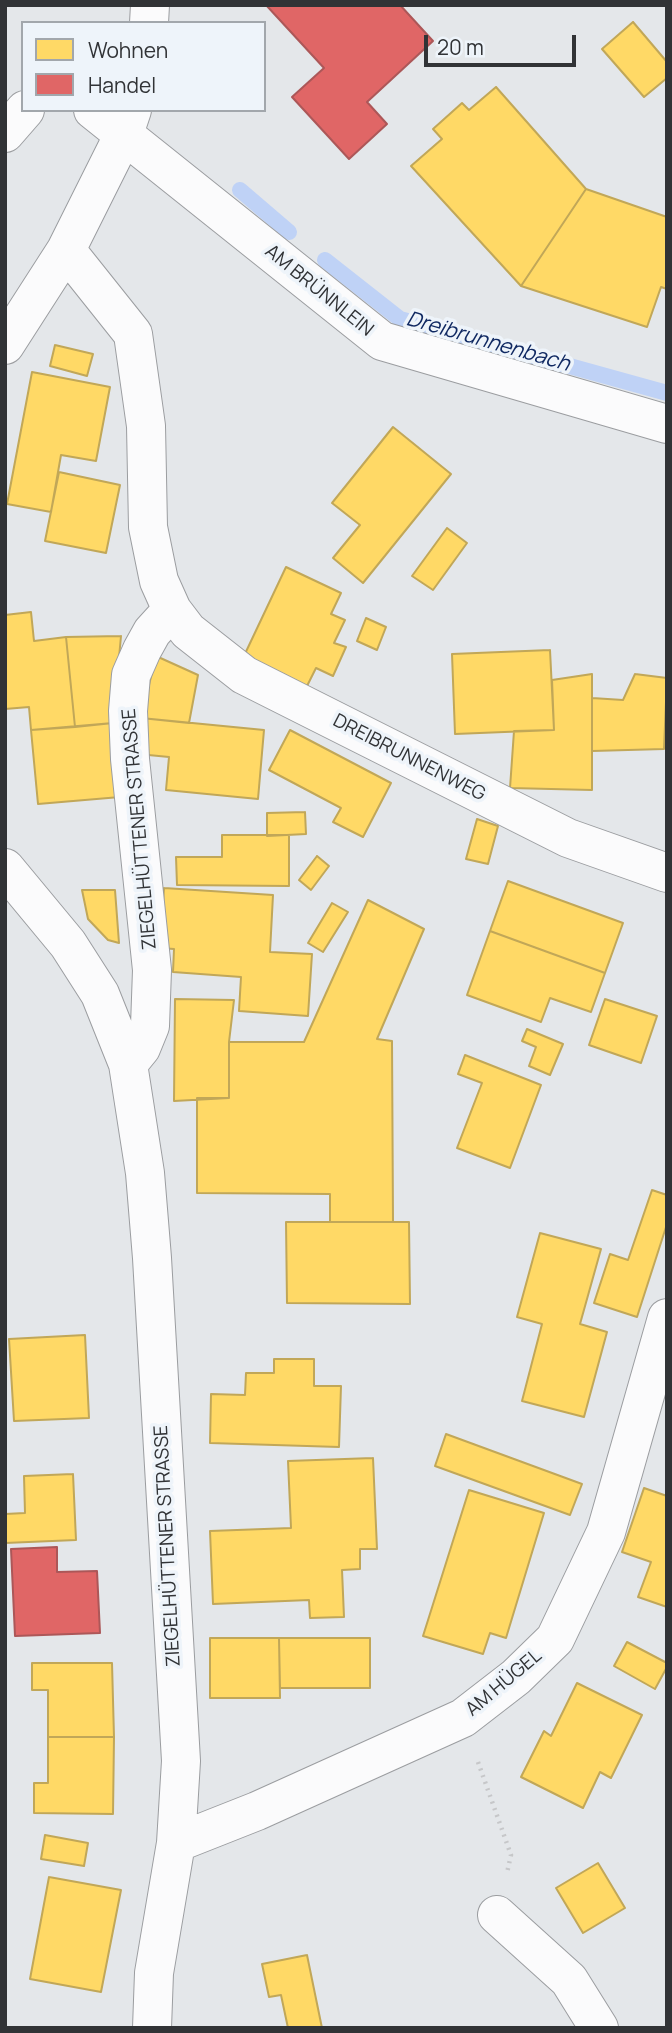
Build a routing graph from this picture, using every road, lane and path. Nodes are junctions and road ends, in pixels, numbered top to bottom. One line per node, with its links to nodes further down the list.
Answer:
1 (24, 112): 4 (street)
2 (99, 112): 3 (street, AM BRÜNNLEIN)
3 (128, 122): 5 (street); 7 (street, AM BRÜNNLEIN)
4 (5, 133)
5 (66, 250): 6 (street); 8 (street)
6 (12, 319)
7 (667, 424)
8 (172, 610): 10 (street, DREIBRUNNENWEG); 11 (street, ZIEGELHÜTTENER STRASSE)
9 (5, 868): 11 (street, ZIEGELHÜTTENER STRASSE)
10 (667, 873)
11 (128, 1064): 14 (street, ZIEGELHÜTTENER STRASSE)
12 (667, 1318): 13 (street, AM HÜGEL)
13 (463, 1718): 14 (street, AM HÜGEL); 15 (path)
14 (176, 1843): 17 (street, ZIEGELHÜTTENER STRASSE)
15 (511, 1854)
16 (497, 1915): 18 (street)
17 (152, 2028)
18 (599, 2028)

